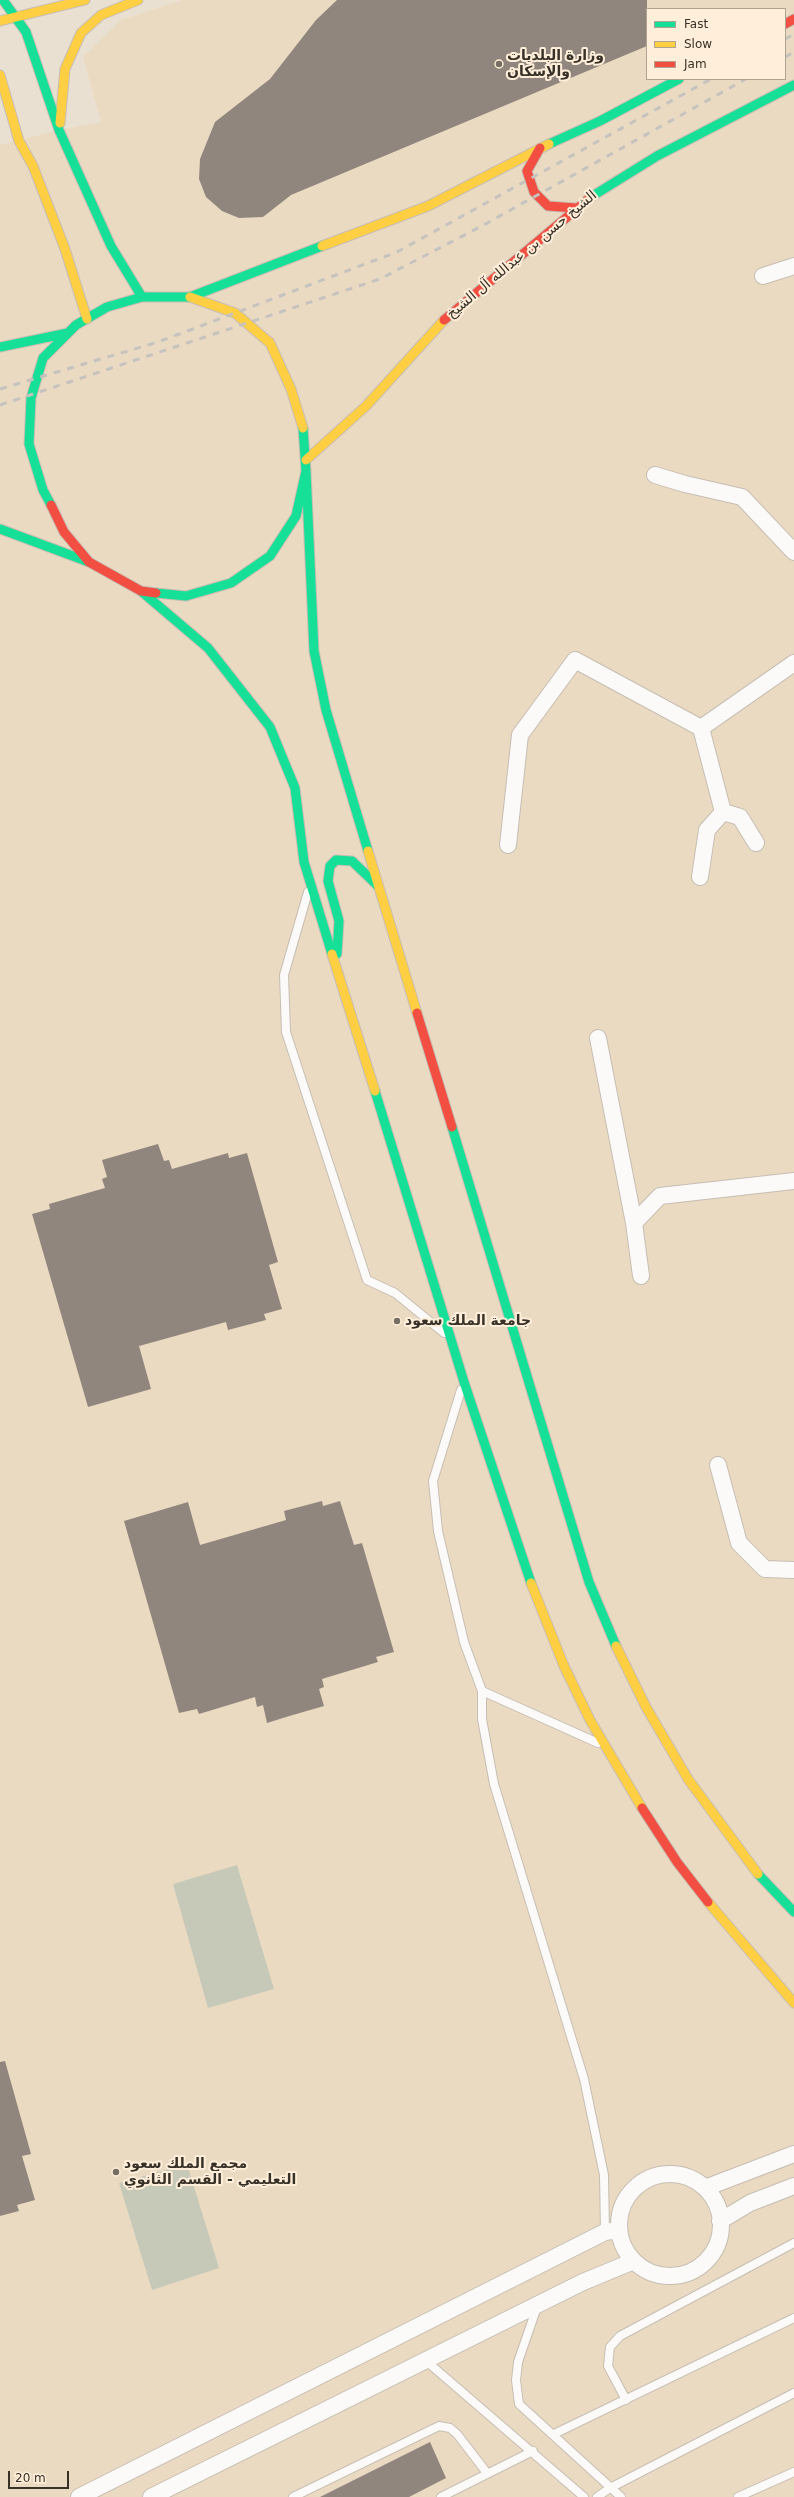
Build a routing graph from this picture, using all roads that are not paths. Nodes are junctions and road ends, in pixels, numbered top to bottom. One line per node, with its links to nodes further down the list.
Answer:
1 (3, 0): 4 (street)
2 (85, 0): 4 (street)
3 (138, 0): 10 (street)
4 (16, 17): 5 (street); 10 (street)
5 (0, 21)
6 (0, 75): 11 (street)
7 (677, 80): 12 (street)
8 (794, 85): 13 (street, الشيخ حسن بن عبدالله آل الشيخ)
9 (5, 122): 11 (street)
10 (59, 130): 16 (street)
11 (19, 141): 18 (street)
12 (540, 148): 13 (street); 17 (street)
13 (576, 208): 21 (street, الشيخ حسن بن عبدالله آل الشيخ)
14 (794, 266): 15 (street)
15 (763, 276)
16 (142, 297): 17 (street); 18 (street)
17 (190, 297): 21 (street)
18 (86, 319): 19 (street)
19 (68, 333): 20 (street); 26 (street)
20 (0, 347)
21 (306, 460): 22 (street)
22 (306, 471): 27 (street); 35 (street)
23 (655, 475): 25 (street)
24 (0, 529): 26 (street)
25 (794, 552)
26 (88, 562): 27 (street)
27 (141, 591): 34 (street)
28 (794, 663): 29 (street)
29 (701, 728): 30 (street); 32 (street)
30 (723, 812): 31 (street); 33 (street)
31 (756, 843)
32 (508, 845)
33 (700, 877)
34 (310, 884): 36 (street); 41 (lane)
35 (379, 887): 36 (street); 47 (street)
36 (336, 966): 41 (street)
37 (598, 1038): 39 (street)
38 (794, 1181): 39 (street)
39 (634, 1223): 40 (street)
40 (641, 1276)
41 (451, 1338): 42 (street)
42 (464, 1382): 45 (lane); 46 (street)
43 (718, 1465): 44 (street)
44 (794, 1570)
45 (482, 1691): 46 (lane); 53 (lane)
46 (605, 1746): 48 (street)
47 (793, 1911)
48 (794, 2003)
49 (794, 2154): 51 (street)
50 (794, 2186): 52 (street)
51 (705, 2188): 52 (street); 53 (street)
52 (720, 2221): 55 (street)
53 (612, 2231): 55 (street); 66 (street)
54 (794, 2243): 60 (lane)
55 (634, 2261): 56 (street)
56 (536, 2307): 58 (street); 61 (lane)
57 (794, 2318): 60 (lane)
58 (425, 2360): 62 (lane); 67 (street)
59 (794, 2393): 65 (lane)
60 (626, 2400): 61 (lane)
61 (554, 2434): 65 (lane)
62 (533, 2451): 64 (lane); 70 (lane)
63 (794, 2472): 73 (lane)
64 (488, 2473): 68 (lane); 69 (lane)
65 (610, 2488): 71 (lane); 72 (lane)
66 (79, 2497)
67 (151, 2497)
68 (293, 2497)
69 (441, 2497)
70 (584, 2497)
71 (597, 2497)
72 (621, 2497)
73 (738, 2497)

